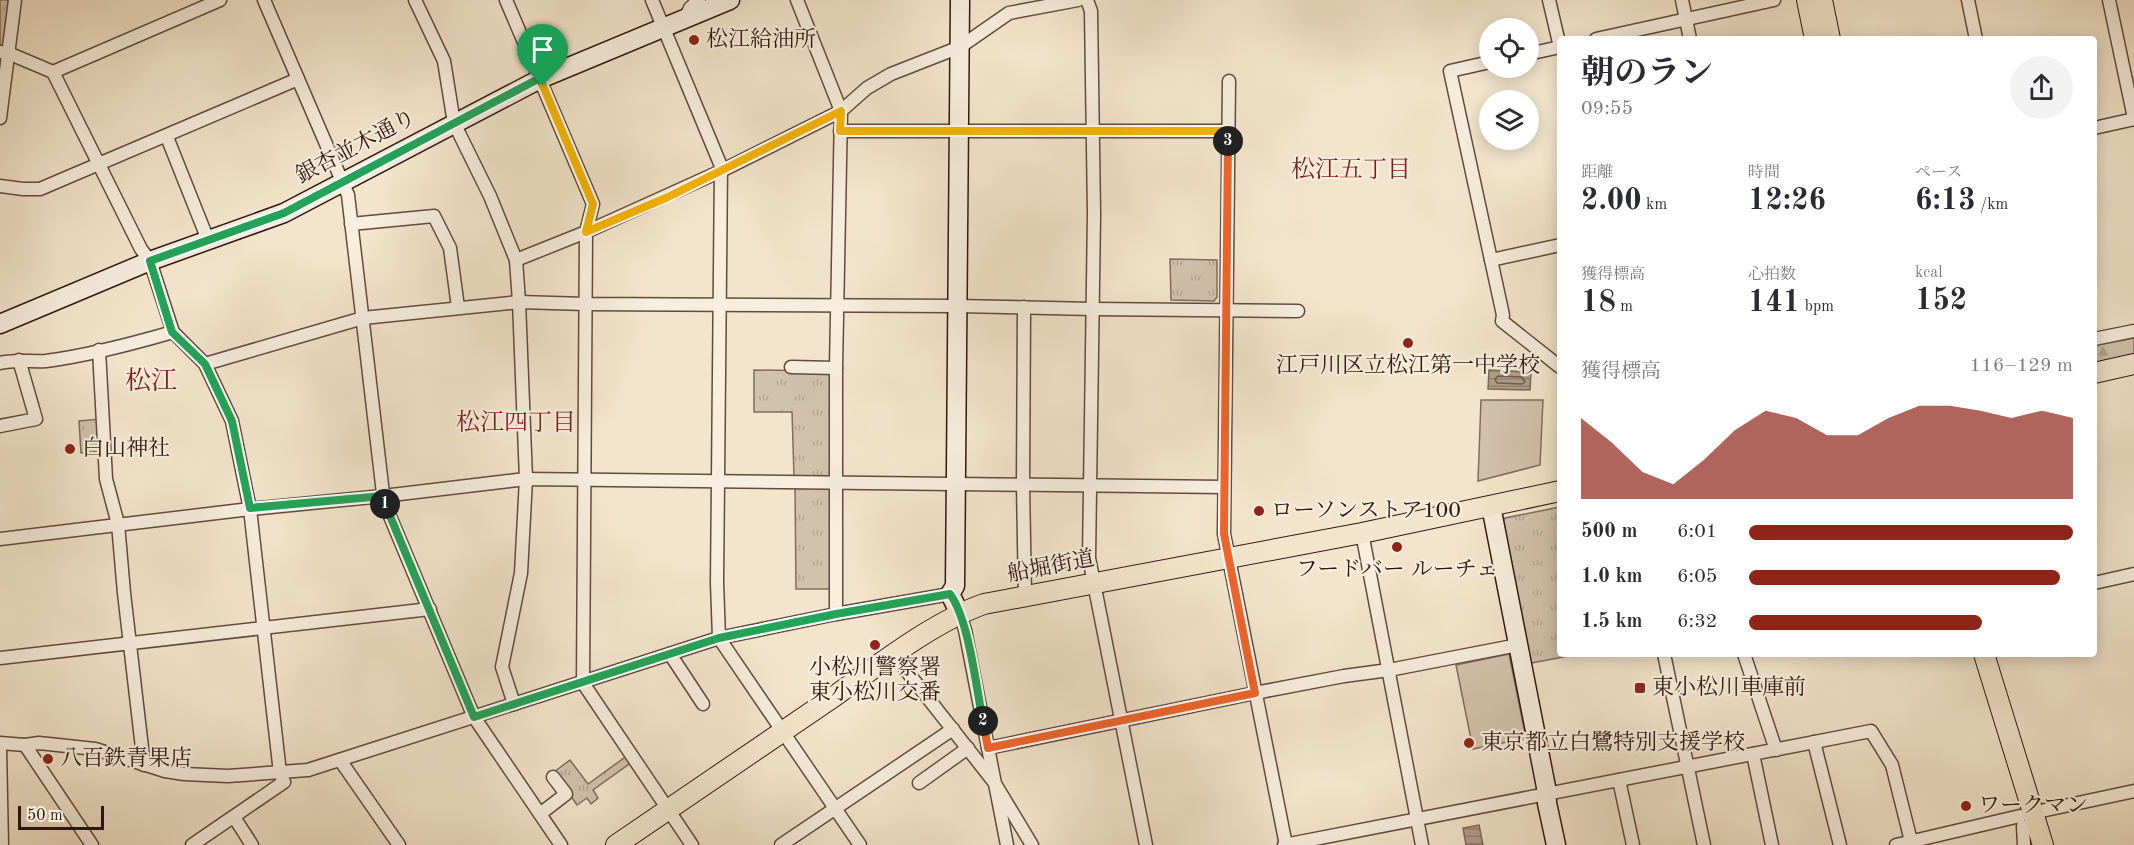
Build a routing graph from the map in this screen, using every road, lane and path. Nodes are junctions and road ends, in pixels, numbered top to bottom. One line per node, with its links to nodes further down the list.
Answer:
1 (15, 0): 31 (street)
2 (220, 0): 34 (street)
3 (264, 0): 36 (street)
4 (415, 0): 41 (street)
5 (506, 0): 35 (street)
6 (652, 0): 22 (street)
7 (699, 0): 20 (street)
8 (730, 0): 20 (street, 銀杏並木通り)
9 (797, 0): 38 (street)
10 (960, 0): 29 (street)
11 (1078, 0): 29 (street)
12 (1086, 0): 44 (street)
13 (1549, 0): 23 (street)
14 (1682, 0): 21 (street)
15 (1774, 0): 21 (street)
16 (1807, 0): 26 (main road)
17 (1822, 0): 27 (main road)
18 (1968, 0): 28 (street)
19 (2109, 0): 40 (street)
20 (685, 19): 22 (street, 銀杏並木通り)
21 (1686, 20): 24 (street); 25 (street)
22 (663, 27): 35 (street, 銀杏並木通り); 49 (street)
23 (1557, 36)
24 (1610, 36)
25 (1689, 36)
26 (1814, 36)
27 (1829, 36)
28 (1975, 36)
29 (960, 47): 38 (street); 43 (street)
30 (1557, 48): 32 (street)
31 (4, 52): 34 (street); 39 (street)
32 (1539, 52)
33 (1479, 64): 57 (street)
34 (53, 72): 48 (street)
35 (540, 78): 41 (street, 銀杏並木通り); 53 (street)
36 (298, 79): 47 (street); 50 (street)
37 (1229, 81): 46 (street)
38 (841, 111): 45 (street); 49 (street)
39 (0, 118)
40 (2134, 118): 42 (street)
41 (454, 123): 50 (street, 銀杏並木通り); 56 (street)
42 (2097, 127)
43 (959, 130): 44 (street); 45 (street); 63 (street)
44 (1094, 130): 46 (street); 66 (street)
45 (840, 131): 62 (street)
46 (1228, 131): 67 (street)
47 (166, 137): 48 (street); 54 (street)
48 (99, 165): 51 (street); 58 (street)
49 (721, 171): 53 (street); 61 (street)
50 (343, 182): 52 (street); 54 (street, 銀杏並木通り)
51 (0, 186)
52 (351, 224): 64 (street); 69 (street)
53 (586, 232): 56 (street); 60 (street)
54 (208, 240): 58 (street, 銀杏並木通り)
55 (1557, 246): 57 (street)
56 (516, 260): 59 (street)
57 (1491, 260): 79 (street)
58 (150, 261): 70 (street, 銀杏並木通り); 72 (street)
59 (519, 302): 60 (street); 64 (street); 84 (street)
60 (586, 304): 61 (street); 85 (street)
61 (721, 305): 62 (street); 86 (street)
62 (838, 305): 63 (street); 81 (street)
63 (957, 306): 65 (street); 88 (street)
64 (458, 307): 69 (street)
65 (1024, 307): 66 (street); 89 (street)
66 (1092, 309): 67 (street); 90 (street)
67 (1226, 310): 68 (street); 91 (street)
68 (1298, 310)
69 (363, 318): 77 (street); 93 (street)
70 (0, 324)
71 (2134, 331): 73 (street)
72 (172, 332): 74 (street); 77 (street)
73 (2097, 338)
74 (99, 350): 75 (street); 96 (street)
75 (19, 360): 76 (street); 83 (street)
76 (0, 363)
77 (205, 364): 95 (street)
78 (2134, 364): 82 (main road)
79 (1557, 365)
80 (791, 367): 81 (street)
81 (836, 368): 87 (street)
82 (2097, 372)
83 (0, 426)
84 (526, 479): 85 (street); 93 (street); 122 (street)
85 (584, 480): 86 (street); 120 (street)
86 (719, 481): 87 (street); 109 (street)
87 (836, 482): 88 (street); 106 (street)
88 (956, 483): 89 (street); 103 (street)
89 (1023, 485): 90 (street); 104 (street)
90 (1090, 485): 91 (street); 102 (street)
91 (1224, 487): 99 (street)
92 (1557, 492): 94 (main road, 船堀街道)
93 (383, 496): 95 (street); 105 (street)
94 (1491, 506): 97 (main road, 船堀街道); 111 (street)
95 (250, 508): 96 (street); 108 (street)
96 (118, 524): 98 (street); 110 (street)
97 (1362, 533): 99 (main road, 船堀街道); 119 (street)
98 (0, 539)
99 (1229, 558): 102 (main road, 船堀街道); 121 (street)
100 (2134, 574): 101 (street)
101 (2097, 580)
102 (1094, 583): 104 (main road, 船堀街道); 125 (street)
103 (950, 594): 106 (street); 107 (street)
104 (1025, 596): 107 (main road, 船堀街道)
105 (430, 609): 108 (street); 124 (street)
106 (836, 614): 109 (street)
107 (960, 614): 113 (main road, 船堀街道); 133 (street)
108 (264, 627): 110 (street); 139 (street)
109 (719, 638): 112 (street); 127 (street)
110 (130, 642): 118 (street); 137 (street)
111 (1518, 645): 119 (street); 145 (street)
112 (670, 654): 120 (street); 123 (street)
113 (894, 655): 126 (street); 127 (main road, 船堀街道)
114 (1665, 657): 138 (street)
115 (1745, 657): 134 (street)
116 (1973, 657): 151 (main road)
117 (1985, 657): 151 (main road)
118 (0, 658)
119 (1389, 670): 121 (street); 150 (street)
120 (583, 683): 122 (street); 146 (street)
121 (1255, 693): 125 (street); 166 (street)
122 (514, 704): 124 (street)
123 (703, 704)
124 (474, 717): 136 (street); 148 (street)
125 (1122, 722): 133 (street); 165 (street)
126 (953, 729): 132 (street); 147 (street)
127 (782, 732): 146 (main road, 船堀街道); 147 (street)
128 (1814, 742): 134 (street); 152 (street); 172 (street)
129 (0, 743): 130 (street)
130 (24, 745): 137 (street); 154 (street)
131 (0, 748): 153 (street)
132 (968, 748): 142 (street); 143 (street)
133 (988, 748): 142 (street)
134 (1776, 750): 135 (street)
135 (1753, 754): 138 (street); 171 (street)
136 (340, 760): 139 (street); 157 (street)
137 (144, 765): 139 (street)
138 (1688, 767): 141 (street); 170 (street)
139 (280, 773): 149 (street)
140 (553, 777): 148 (street)
141 (1619, 780): 145 (street); 169 (street)
142 (994, 782): 163 (street); 164 (street)
143 (919, 783)
144 (2134, 791): 151 (street)
145 (1546, 795): 150 (street); 168 (street)
146 (668, 809): 159 (main road, 船堀街道); 160 (street)
147 (835, 809): 161 (street); 162 (street)
148 (540, 814): 158 (street)
149 (234, 817): 155 (street); 156 (street)
150 (1417, 820): 166 (street); 167 (street)
151 (2027, 828): 152 (street); 174 (main road); 175 (street)
152 (1912, 843): 173 (street)
153 (2, 845)
154 (92, 845)
155 (192, 845)
156 (252, 845)
157 (399, 845)
158 (561, 845)
159 (616, 845)
160 (692, 845)
161 (781, 845)
162 (860, 845)
163 (1007, 845)
164 (1032, 845)
165 (1146, 845)
166 (1285, 845)
167 (1422, 845)
168 (1556, 845)
169 (1633, 845)
170 (1704, 845)
171 (1772, 845)
172 (1840, 845)
173 (1896, 845)
174 (2043, 845)
175 (2048, 845)

